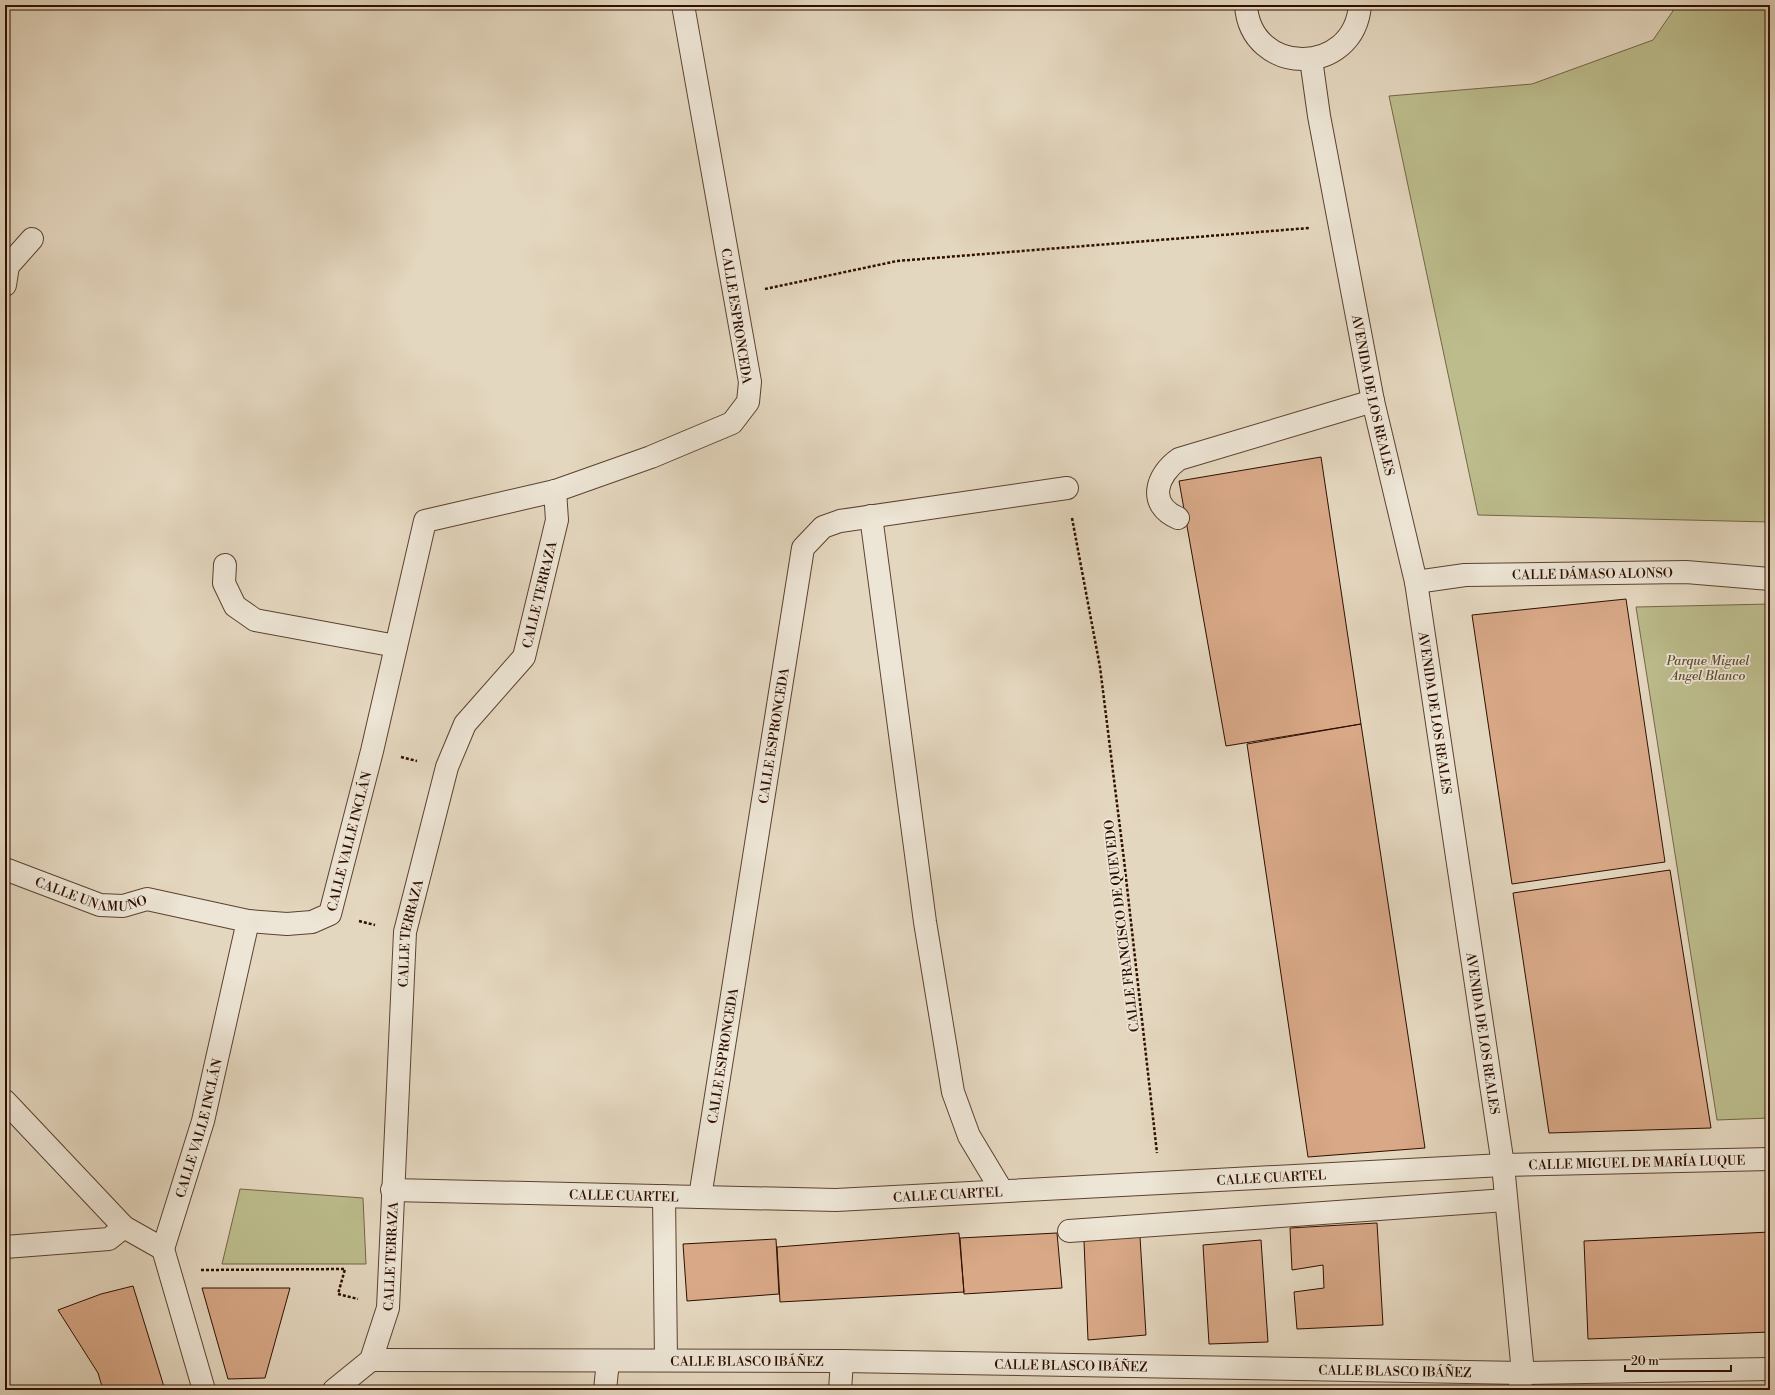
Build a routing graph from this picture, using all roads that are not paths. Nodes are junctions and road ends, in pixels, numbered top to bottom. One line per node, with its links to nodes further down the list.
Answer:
1 (683, 5): 9 (street, CALLE ESPRONCEDA)
2 (1246, 5): 4 (street)
3 (1360, 5): 4 (street)
4 (1311, 59): 7 (street, AVENIDA DE LOS REALES)
5 (32, 239): 6 (street)
6 (5, 285)
7 (1373, 401): 11 (street); 15 (street, AVENIDA DE LOS REALES)
8 (1067, 488): 10 (street, CALLE ESPRONCEDA)
9 (555, 491): 12 (street, CALLE ESPRONCEDA); 22 (street, CALLE TERRAZA)
10 (871, 516): 23 (street); 25 (street, CALLE ESPRONCEDA)
11 (1178, 518)
12 (425, 521): 16 (street, CALLE VALLE INCLÁN)
13 (225, 565): 16 (street)
14 (1770, 580): 15 (street, CALLE DÁMASO ALONSO)
15 (1416, 582): 21 (street, AVENIDA DE LOS REALES)
16 (396, 646): 18 (street, CALLE VALLE INCLÁN)
17 (5, 869): 18 (street, CALLE UNAMUNO)
18 (248, 921): 30 (street, CALLE VALLE INCLÁN)
19 (5, 1101): 27 (street)
20 (1770, 1159): 21 (street, CALLE MIGUEL DE MARÍA LUQUE)
21 (1503, 1165): 23 (street, CALLE CUARTEL); 26 (street, AVENIDA DE LOS REALES)
22 (392, 1190): 24 (street, CALLE CUARTEL); 31 (street, CALLE TERRAZA)
23 (1002, 1192): 25 (street, CALLE CUARTEL)
24 (664, 1196): 25 (street, CALLE CUARTEL); 32 (street)
25 (700, 1197)
26 (1506, 1200): 28 (street); 36 (street, AVENIDA DE LOS REALES)
27 (124, 1227): 29 (street); 30 (street)
28 (1069, 1230)
29 (5, 1247)
30 (163, 1248): 37 (street)
31 (371, 1360): 33 (street, CALLE BLASCO IBÁÑEZ); 38 (street)
32 (666, 1360): 33 (street, CALLE BLASCO IBÁÑEZ); 34 (street, CALLE BLASCO IBÁÑEZ)
33 (608, 1361): 39 (street)
34 (842, 1361): 36 (street, CALLE BLASCO IBÁÑEZ); 40 (street)
35 (1770, 1369): 36 (street, CALLE BLASCO IBÁÑEZ)
36 (1524, 1384)
37 (204, 1390)
38 (334, 1390)
39 (605, 1390)
40 (840, 1390)

